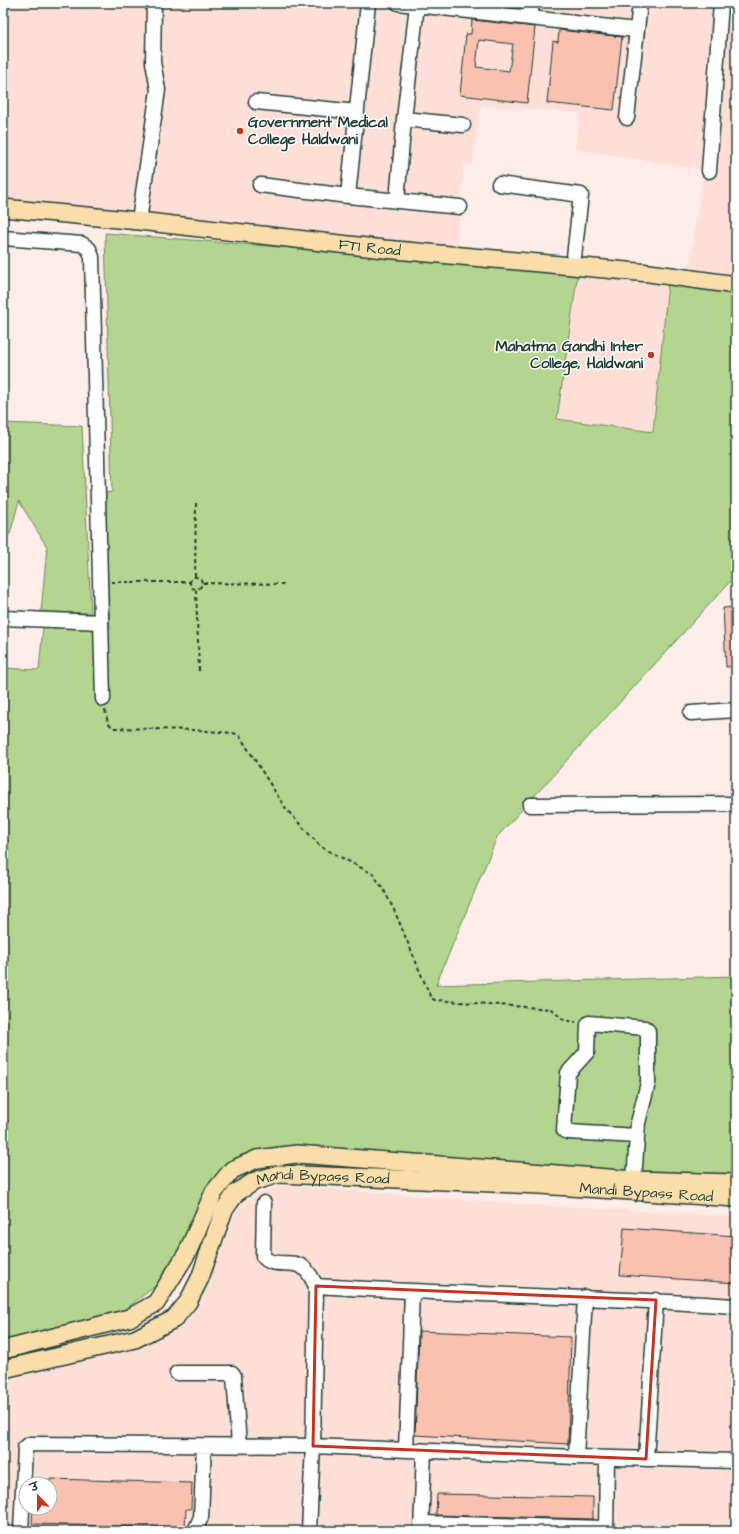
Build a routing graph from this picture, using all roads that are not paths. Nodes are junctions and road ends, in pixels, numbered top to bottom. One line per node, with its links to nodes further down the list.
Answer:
1 (154, 3): 23 (street)
2 (368, 3): 12 (street)
3 (398, 3): 7 (street)
4 (532, 3): 9 (street)
5 (640, 3): 10 (street)
6 (721, 3): 16 (street)
7 (417, 5): 8 (street); 14 (street)
8 (461, 6): 9 (street)
9 (530, 17): 10 (street)
10 (636, 30): 13 (street)
11 (256, 102): 12 (street)
12 (357, 112): 19 (street)
13 (627, 118)
14 (404, 119): 15 (street); 20 (street)
15 (463, 125)
16 (709, 171)
17 (499, 184): 25 (street)
18 (260, 185): 19 (street)
19 (348, 196): 20 (street)
20 (397, 201): 21 (street)
21 (460, 207)
22 (3, 208): 23 (main road, FTI Road)
23 (139, 221): 25 (main road, FTI Road)
24 (3, 238): 28 (street)
25 (573, 266): 26 (main road, FTI Road)
26 (736, 285)
27 (3, 618): 28 (street)
28 (101, 622): 29 (street)
29 (103, 699)
30 (736, 710): 31 (street)
31 (691, 713)
32 (736, 804): 33 (street)
33 (530, 805)
34 (637, 1136): 34 (street); 35 (street)
35 (634, 1180): 36 (main road, Mandi Bypass Road); 44 (main road, Mandi Bypass Road)
36 (736, 1183)
37 (736, 1198): 45 (main road, Mandi Bypass Road)
38 (264, 1203): 39 (street)
39 (316, 1286): 40 (street); 49 (street)
40 (412, 1292): 41 (street); 50 (street)
41 (585, 1297): 42 (street); 52 (street)
42 (656, 1300): 43 (street); 54 (street)
43 (736, 1306)
44 (3, 1350)
45 (3, 1371)
46 (177, 1373): 47 (street)
47 (239, 1445): 48 (street); 49 (street)
48 (204, 1446): 58 (street); 59 (street)
49 (313, 1446): 50 (street); 60 (street)
50 (406, 1450): 51 (street)
51 (424, 1451): 52 (street); 56 (street)
52 (576, 1457): 53 (street)
53 (607, 1458): 54 (street); 57 (street)
54 (646, 1459): 55 (street)
55 (736, 1461)
56 (421, 1527): 57 (street)
57 (606, 1529)
58 (22, 1531)
59 (195, 1531)
60 (308, 1531)

